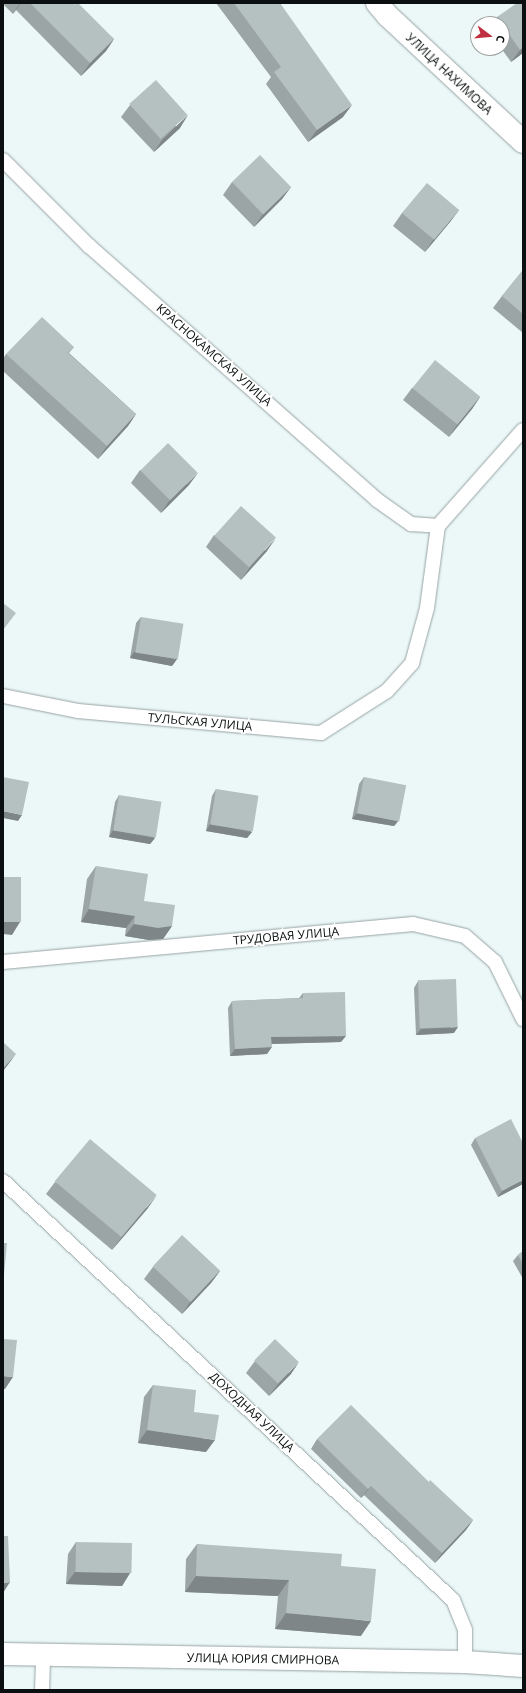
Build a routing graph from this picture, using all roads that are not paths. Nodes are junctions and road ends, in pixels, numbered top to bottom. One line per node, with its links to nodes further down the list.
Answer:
1 (377, 3): 2 (street, УЛИЦА НАХИМОВА)
2 (523, 142)
3 (3, 160): 5 (lane, КРАСНОКАМСКАЯ УЛИЦА)
4 (523, 430): 5 (lane)
5 (438, 526): 6 (lane, ТУЛЬСКАЯ УЛИЦА)
6 (3, 696)
7 (3, 962): 8 (lane, ТРУДОВАЯ УЛИЦА)
8 (523, 1019)
9 (3, 1181): 12 (lane, ДОХОДНАЯ УЛИЦА)
10 (3, 1654): 11 (street, УЛИЦА ЮРИЯ СМИРНОВА)
11 (43, 1656): 12 (street, УЛИЦА ЮРИЯ СМИРНОВА); 14 (lane)
12 (465, 1662): 13 (street, УЛИЦА ЮРИЯ СМИРНОВА)
13 (523, 1666)
14 (42, 1690)

